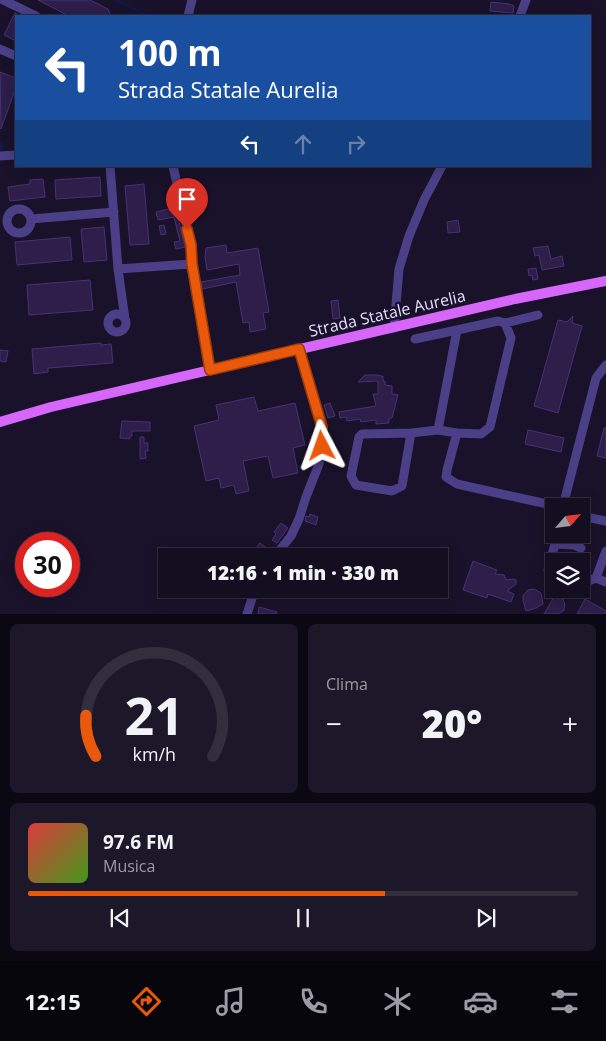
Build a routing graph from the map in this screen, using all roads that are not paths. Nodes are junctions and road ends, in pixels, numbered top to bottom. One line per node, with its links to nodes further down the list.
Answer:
1 (3, 0): 4 (street)
2 (192, 0): 5 (street)
3 (526, 0): 6 (street)
4 (34, 15)
5 (188, 15)
6 (520, 15)
7 (0, 48): 8 (street)
8 (15, 56)
9 (15, 155): 10 (street)
10 (0, 156)
11 (110, 167): 14 (street)
12 (173, 167): 16 (street)
13 (441, 167): 22 (street)
14 (114, 212): 15 (street); 17 (street)
15 (31, 218)
16 (192, 264): 17 (street); 27 (street)
17 (118, 270): 20 (street)
18 (606, 281): 22 (main road, Strada Statale Aurelia)
19 (538, 315): 21 (street)
20 (125, 319)
21 (505, 323): 23 (street); 31 (street)
22 (394, 328): 25 (main road, Strada Statale Aurelia)
23 (457, 330): 24 (street); 29 (street)
24 (415, 339)
25 (299, 349): 27 (main road, Strada Statale Aurelia); 36 (street)
26 (606, 365): 32 (street)
27 (210, 370): 28 (main road, Strada Statale Aurelia)
28 (0, 422)
29 (438, 430): 30 (street); 31 (street)
30 (411, 433): 30 (street)
31 (457, 433): 33 (street)
32 (565, 498)
33 (545, 504)
34 (590, 518): 35 (street)
35 (606, 522)
36 (282, 548)
37 (581, 548): 39 (street)
38 (606, 551): 40 (street)
39 (553, 553)
40 (596, 578): 41 (street); 42 (street)
41 (590, 580)
42 (606, 582)
43 (252, 598): 44 (street)
44 (247, 614)

